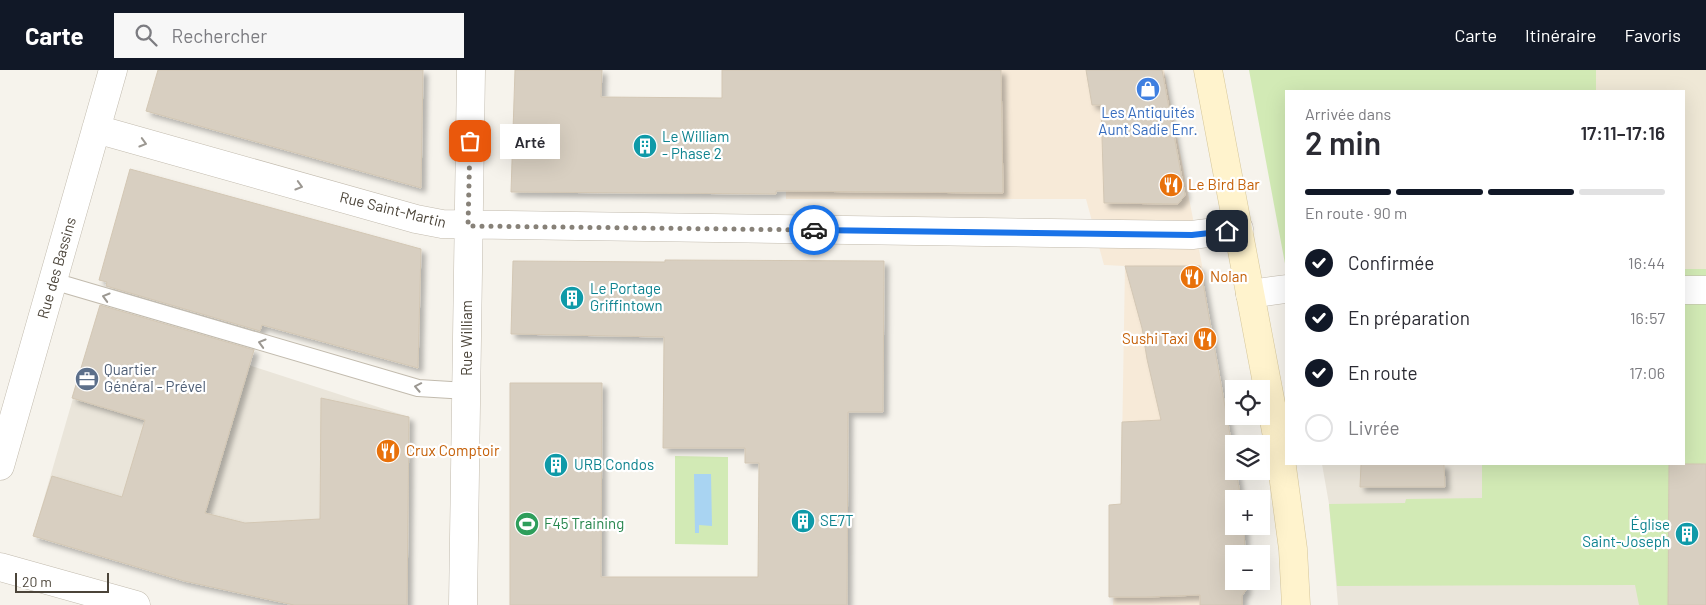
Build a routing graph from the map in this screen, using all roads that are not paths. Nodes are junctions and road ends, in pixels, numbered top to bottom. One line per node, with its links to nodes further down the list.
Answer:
1 (113, 70): 4 (street, Rue des Bassins)
2 (471, 70): 5 (street, Rue William)
3 (1208, 70): 6 (main road)
4 (96, 129): 5 (street, Rue Saint-Martin, one-way to 5); 7 (street, Rue des Bassins)
5 (468, 226): 6 (street, Rue Saint-Martin); 12 (street, Rue William)
6 (1239, 229): 11 (main road)
7 (53, 282): 12 (lane, one-way to 7); 13 (street, Rue des Bassins)
8 (1285, 289): 11 (street)
9 (1685, 290): 10 (street)
10 (1706, 290)
11 (1250, 294): 17 (main road)
12 (467, 391): 16 (street, Rue William)
13 (0, 466)
14 (0, 567): 15 (street)
15 (136, 605)
16 (463, 605)
17 (1296, 605)

